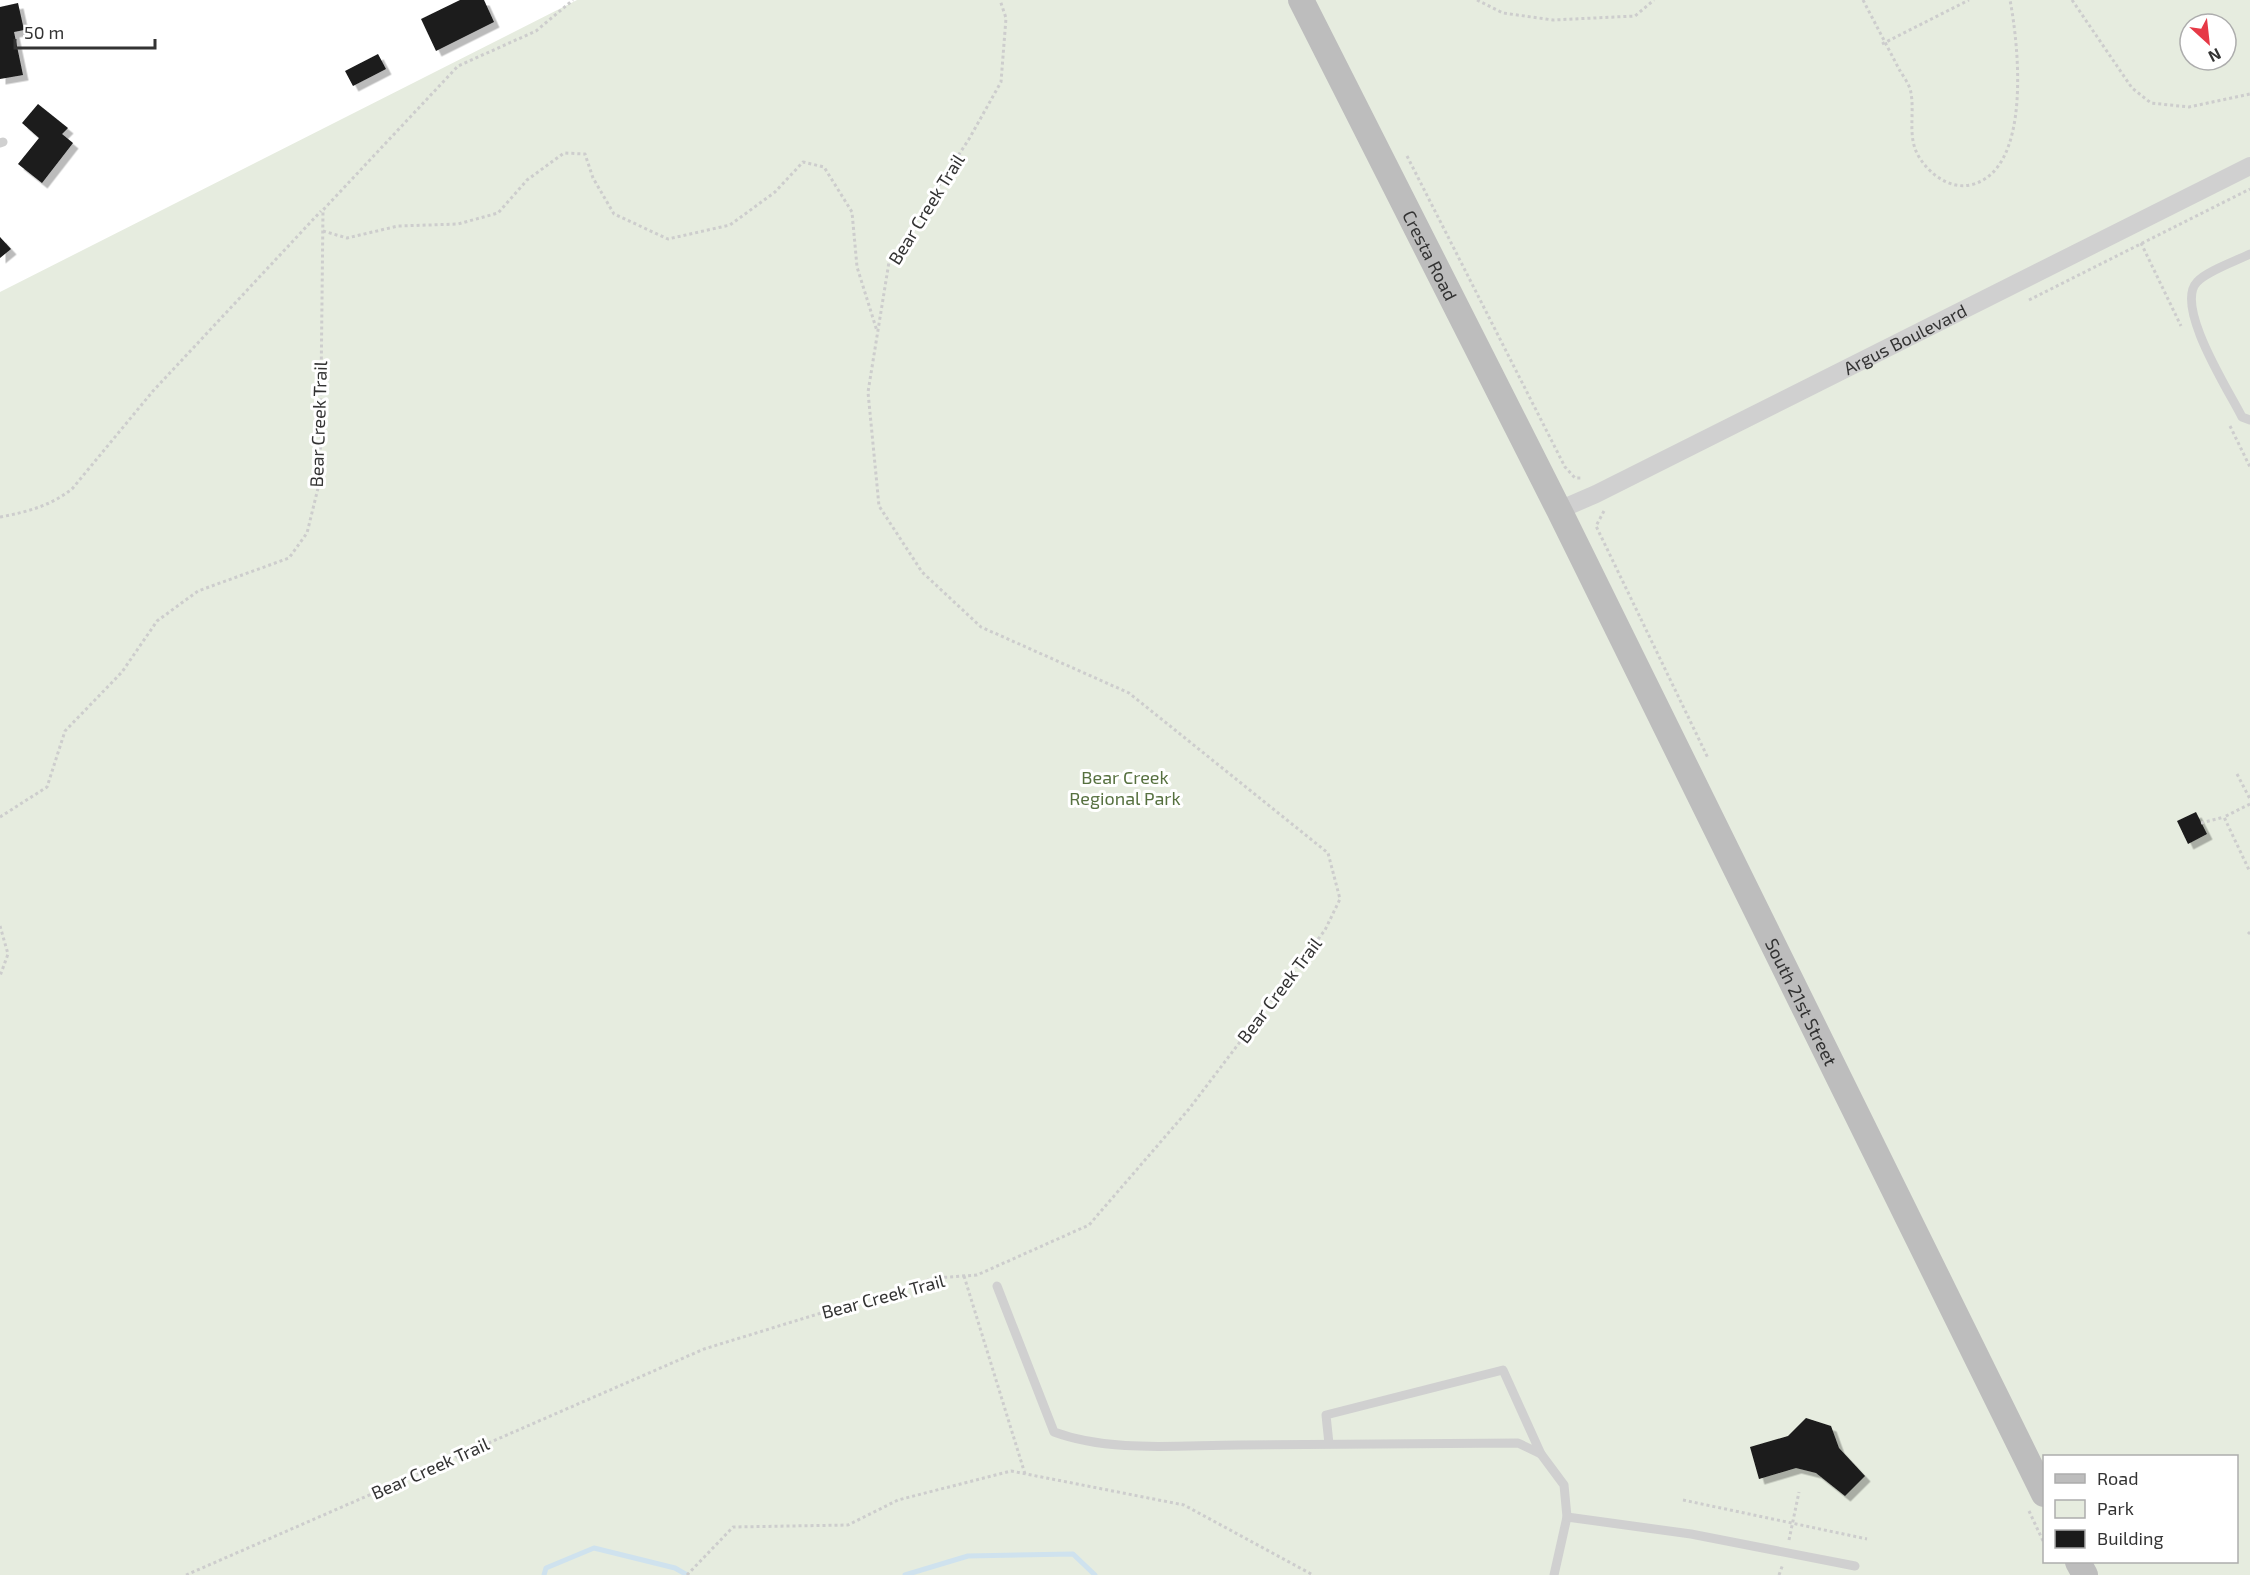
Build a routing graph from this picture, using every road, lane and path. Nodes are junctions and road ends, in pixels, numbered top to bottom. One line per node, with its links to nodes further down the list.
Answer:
1 (573, 0): 17 (path)
2 (1000, 0): 21 (path, Bear Creek Trail)
3 (1301, 0): 24 (main road, Cresta Road)
4 (1477, 0): 5 (path)
5 (1654, 0)
6 (1863, 0): 10 (path)
7 (1969, 0): 10 (path)
8 (2010, 0): 12 (path)
9 (2072, 0): 13 (path)
10 (1884, 44): 12 (path)
11 (1897, 74): 12 (path)
12 (1904, 77)
13 (2250, 94)
14 (1405, 154): 23 (path)
15 (2250, 166): 24 (street, Argus Boulevard)
16 (2250, 189): 20 (path)
17 (323, 210): 18 (path, Bear Creek Trail); 26 (path)
18 (322, 230): 21 (path); 31 (path, Bear Creek Trail)
19 (2250, 254): 22 (lane)
20 (2023, 302)
21 (877, 333): 37 (path, Bear Creek Trail)
22 (2250, 420)
23 (1588, 478)
24 (1559, 510): 43 (main road, South 21st Street)
25 (1605, 510): 27 (path)
26 (0, 517)
27 (1710, 764)
28 (2237, 774): 29 (path)
29 (2250, 799)
30 (2250, 804): 32 (path)
31 (0, 816)
32 (2224, 817): 33 (path); 34 (path)
33 (2201, 823)
34 (2250, 872)
35 (0, 926): 36 (path)
36 (0, 976)
37 (964, 1276): 41 (path); 50 (path, Bear Creek Trail)
38 (997, 1286): 39 (lane)
39 (1329, 1444): 40 (lane); 40 (lane)
40 (1541, 1454): 45 (lane)
41 (1024, 1474): 51 (path); 52 (path)
42 (1799, 1492): 46 (path)
43 (2043, 1492)
44 (1683, 1500): 46 (path)
45 (1567, 1517): 48 (lane); 53 (lane)
46 (1792, 1523): 47 (path); 48 (path)
47 (1867, 1539)
48 (1786, 1552): 49 (lane); 54 (path)
49 (1855, 1566)
50 (186, 1575)
51 (687, 1575)
52 (1313, 1575)
53 (1554, 1575)
54 (1779, 1575)

